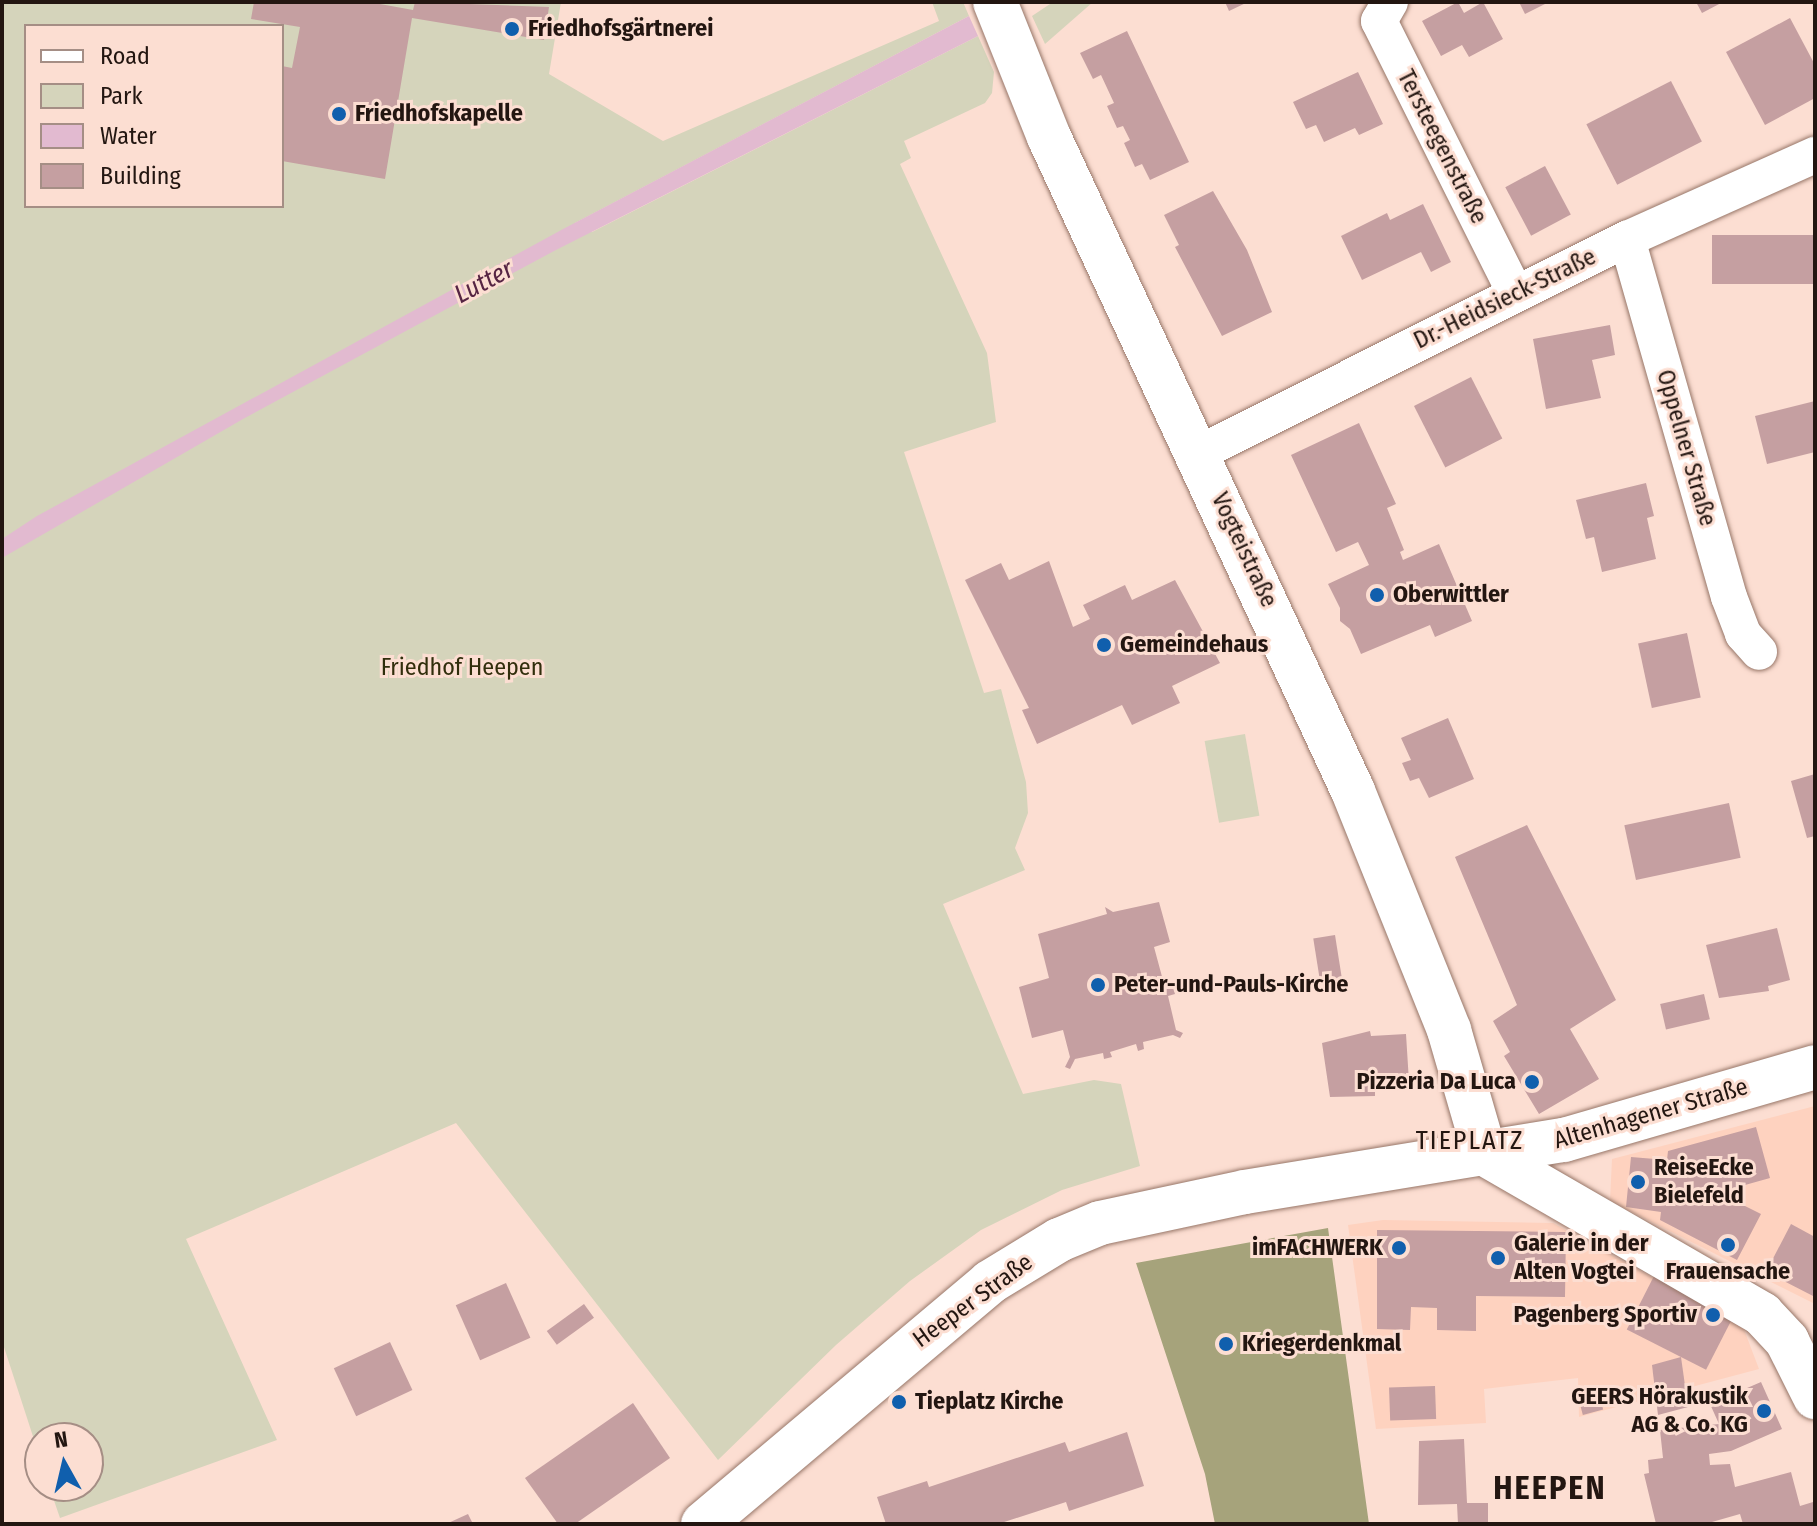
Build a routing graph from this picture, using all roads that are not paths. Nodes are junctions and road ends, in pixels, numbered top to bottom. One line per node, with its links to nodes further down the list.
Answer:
1 (995, 2): 6 (street, Vogteistraße)
2 (1390, 2): 5 (street, Tersteegenstraße)
3 (1815, 155): 4 (street, Dr.-Heidsieck-Straße)
4 (1627, 239): 5 (street, Dr.-Heidsieck-Straße); 7 (street, Oppelner Straße)
5 (1515, 293): 6 (street, Dr.-Heidsieck-Straße)
6 (1199, 453): 9 (street, Vogteistraße)
7 (1759, 652)
8 (1815, 1067): 9 (street, Altenhagener Straße)
9 (1485, 1154): 10 (street); 11 (street, Heeper Straße)
10 (1814, 1400)
11 (703, 1524)

